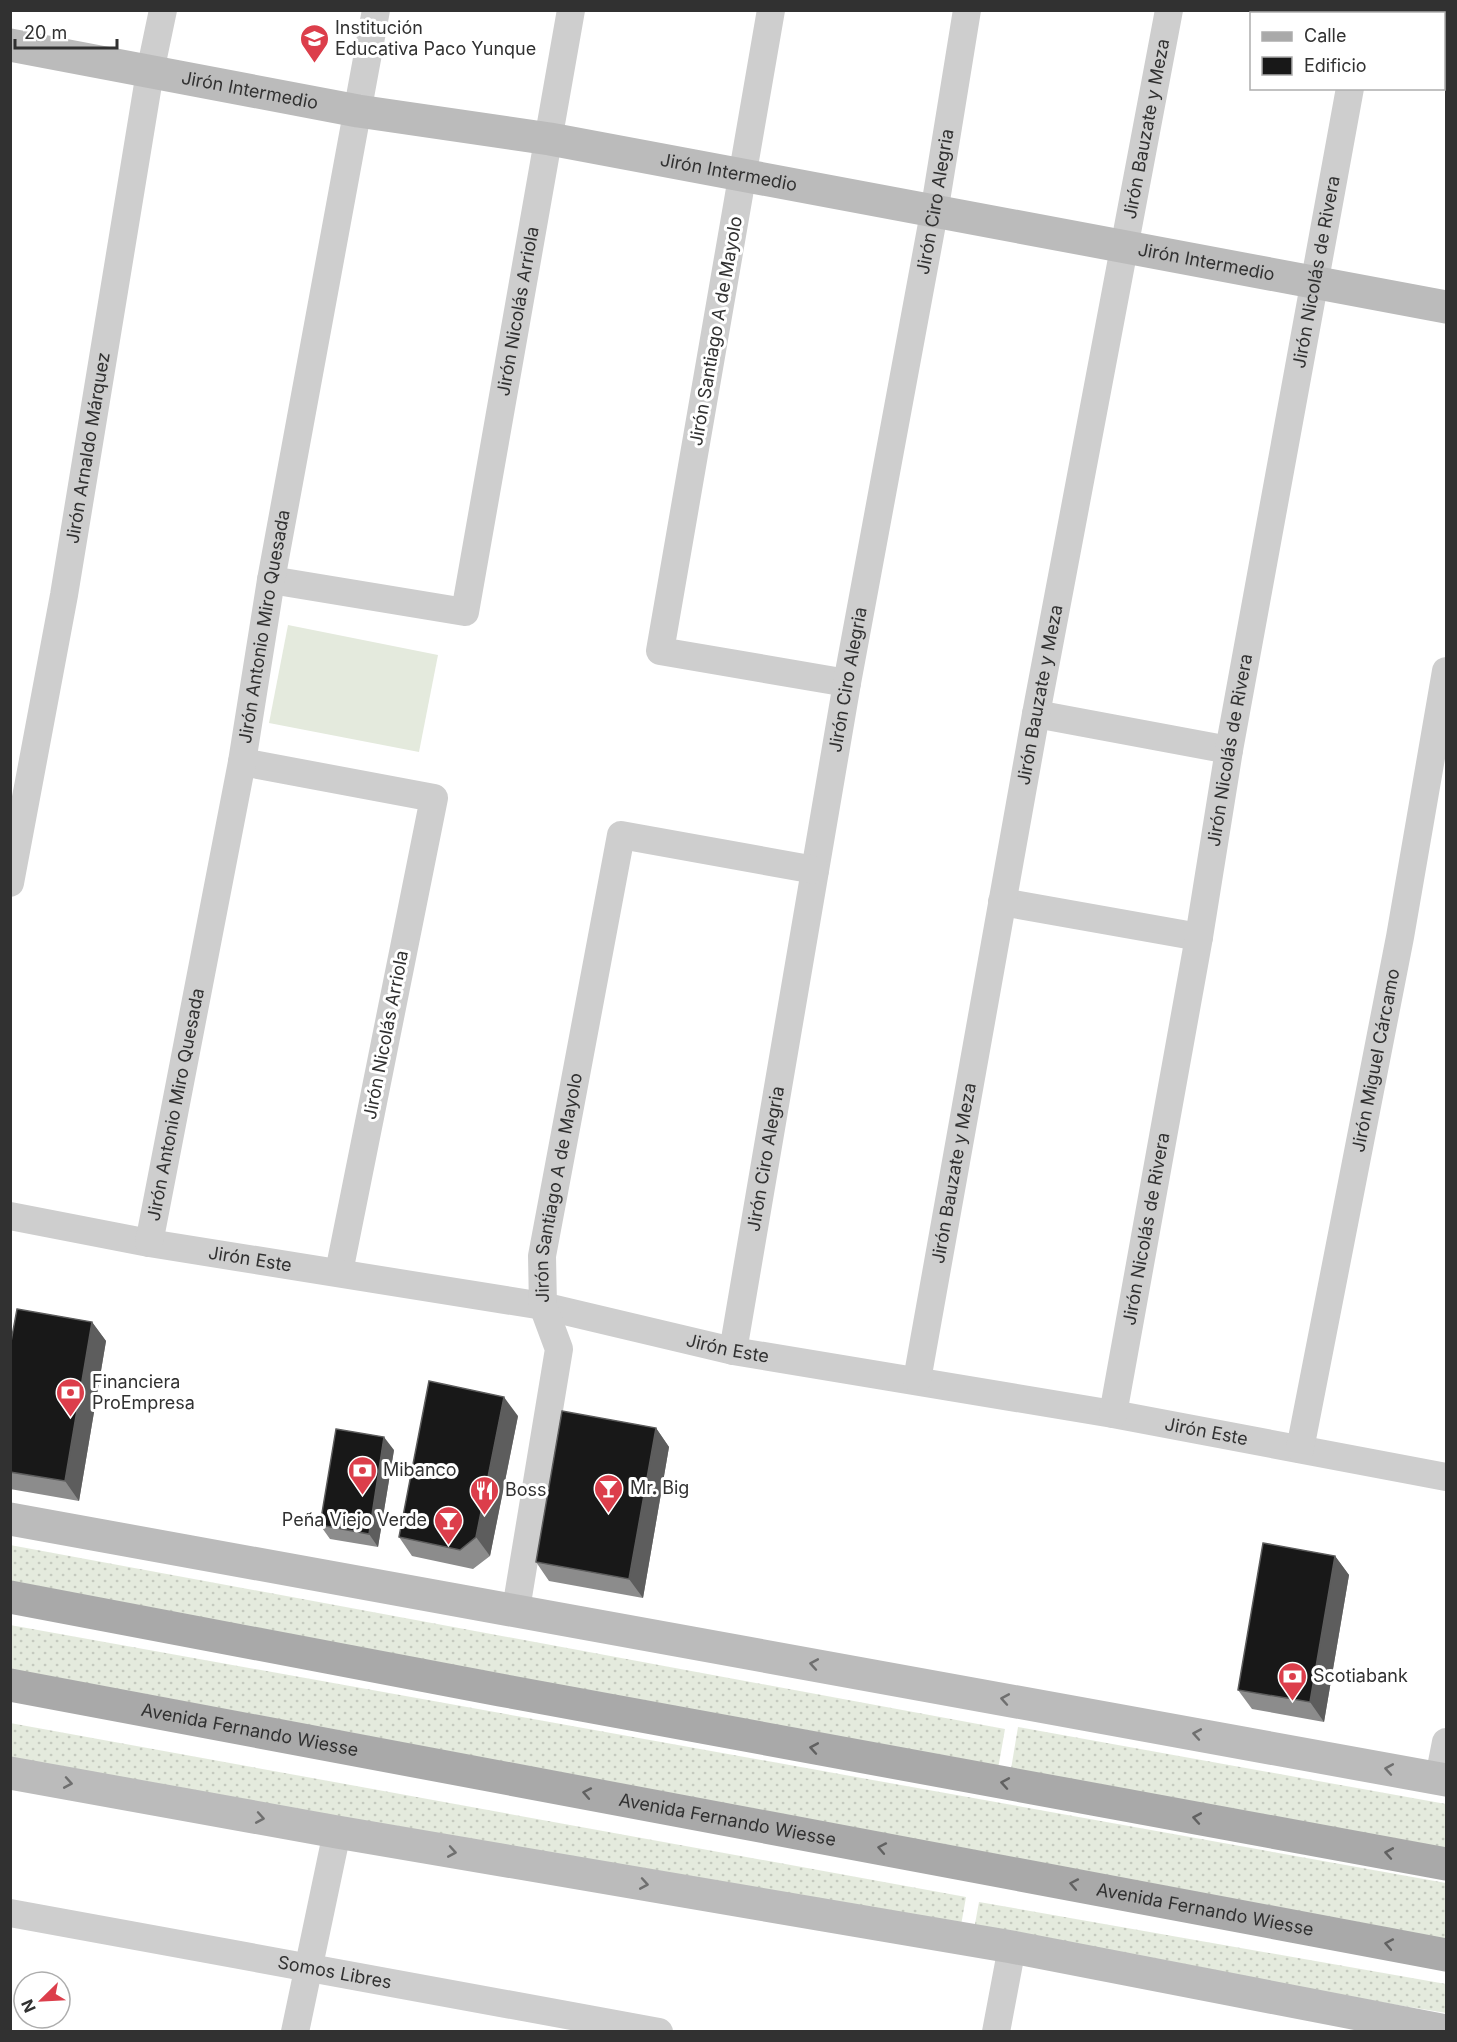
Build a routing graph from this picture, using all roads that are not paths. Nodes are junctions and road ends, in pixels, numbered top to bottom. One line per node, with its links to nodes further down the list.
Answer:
1 (163, 10): 8 (street, Jirón Arnaldo Márquez)
2 (376, 10): 10 (street, Jirón Antonio Miro Quesada)
3 (571, 10): 11 (street, Jirón Nicolás Arriola)
4 (771, 10): 12 (street, Jirón Santiago A de Mayolo)
5 (967, 10): 13 (street, Jirón Ciro Alegria)
6 (1169, 10): 14 (street, Jirón Bauzate y Meza)
7 (10, 45): 8 (main road, Jirón Intermedio)
8 (150, 72): 10 (main road, Jirón Intermedio); 24 (street, Jirón Arnaldo Márquez)
9 (1350, 90): 15 (street, Jirón Nicolás de Rivera)
10 (358, 111): 11 (main road, Jirón Intermedio); 17 (street, Jirón Antonio Miro Quesada)
11 (550, 139): 12 (main road, Jirón Intermedio); 17 (street, Jirón Nicolás Arriola)
12 (743, 177): 13 (main road, Jirón Intermedio); 19 (street, Jirón Santiago A de Mayolo)
13 (934, 213): 14 (main road, Jirón Intermedio); 19 (street, Jirón Ciro Alegria)
14 (1126, 246): 15 (main road, Jirón Intermedio); 20 (street, Jirón Bauzate y Meza)
15 (1314, 282): 16 (main road, Jirón Intermedio); 21 (street, Jirón Nicolás de Rivera)
16 (1446, 307)
17 (271, 580): 22 (street, Jirón Antonio Miro Quesada)
18 (1446, 671): 34 (street, Jirón Miguel Cárcamo)
19 (847, 683): 23 (street, Jirón Ciro Alegria)
20 (1036, 714): 21 (street); 25 (street, Jirón Bauzate y Meza)
21 (1229, 750): 26 (street, Jirón Nicolás de Rivera)
22 (242, 762): 28 (street, Jirón Antonio Miro Quesada); 29 (street, Jirón Nicolás Arriola)
23 (815, 870): 30 (street, Jirón Santiago A de Mayolo); 31 (street, Jirón Ciro Alegria)
24 (10, 883)
25 (1002, 902): 26 (street); 32 (street, Jirón Bauzate y Meza)
26 (1199, 937): 33 (street, Jirón Nicolás de Rivera)
27 (10, 1216): 28 (street, Jirón Este)
28 (149, 1243): 29 (street, Jirón Este)
29 (339, 1272): 30 (street, Jirón Este)
30 (543, 1306): 31 (street, Jirón Este); 38 (street, Jirón Santiago A de Mayolo)
31 (733, 1351): 32 (street, Jirón Este)
32 (917, 1380): 33 (street, Jirón Este)
33 (1113, 1414): 34 (street, Jirón Este)
34 (1300, 1449): 35 (street, Jirón Este)
35 (1446, 1477)
36 (10, 1519): 38 (main road)
37 (10, 1597): 44 (main road, one-way to 37)
38 (516, 1609): 42 (main road, one-way to 38)
39 (10, 1685): 47 (main road, Avenida Fernando Wiesse, one-way to 39)
40 (1446, 1742): 42 (street)
41 (10, 1773): 43 (main road, one-way to 43)
42 (1443, 1779)
43 (337, 1832): 46 (main road, one-way to 46); 48 (street)
44 (1446, 1864)
45 (10, 1913): 48 (street, Somos Libres)
46 (1011, 1947): 51 (street); 52 (main road)
47 (1446, 1955)
48 (306, 1969): 49 (street); 50 (street, Somos Libres)
49 (294, 2031)
50 (659, 2031)
51 (996, 2031)
52 (1446, 2031)

